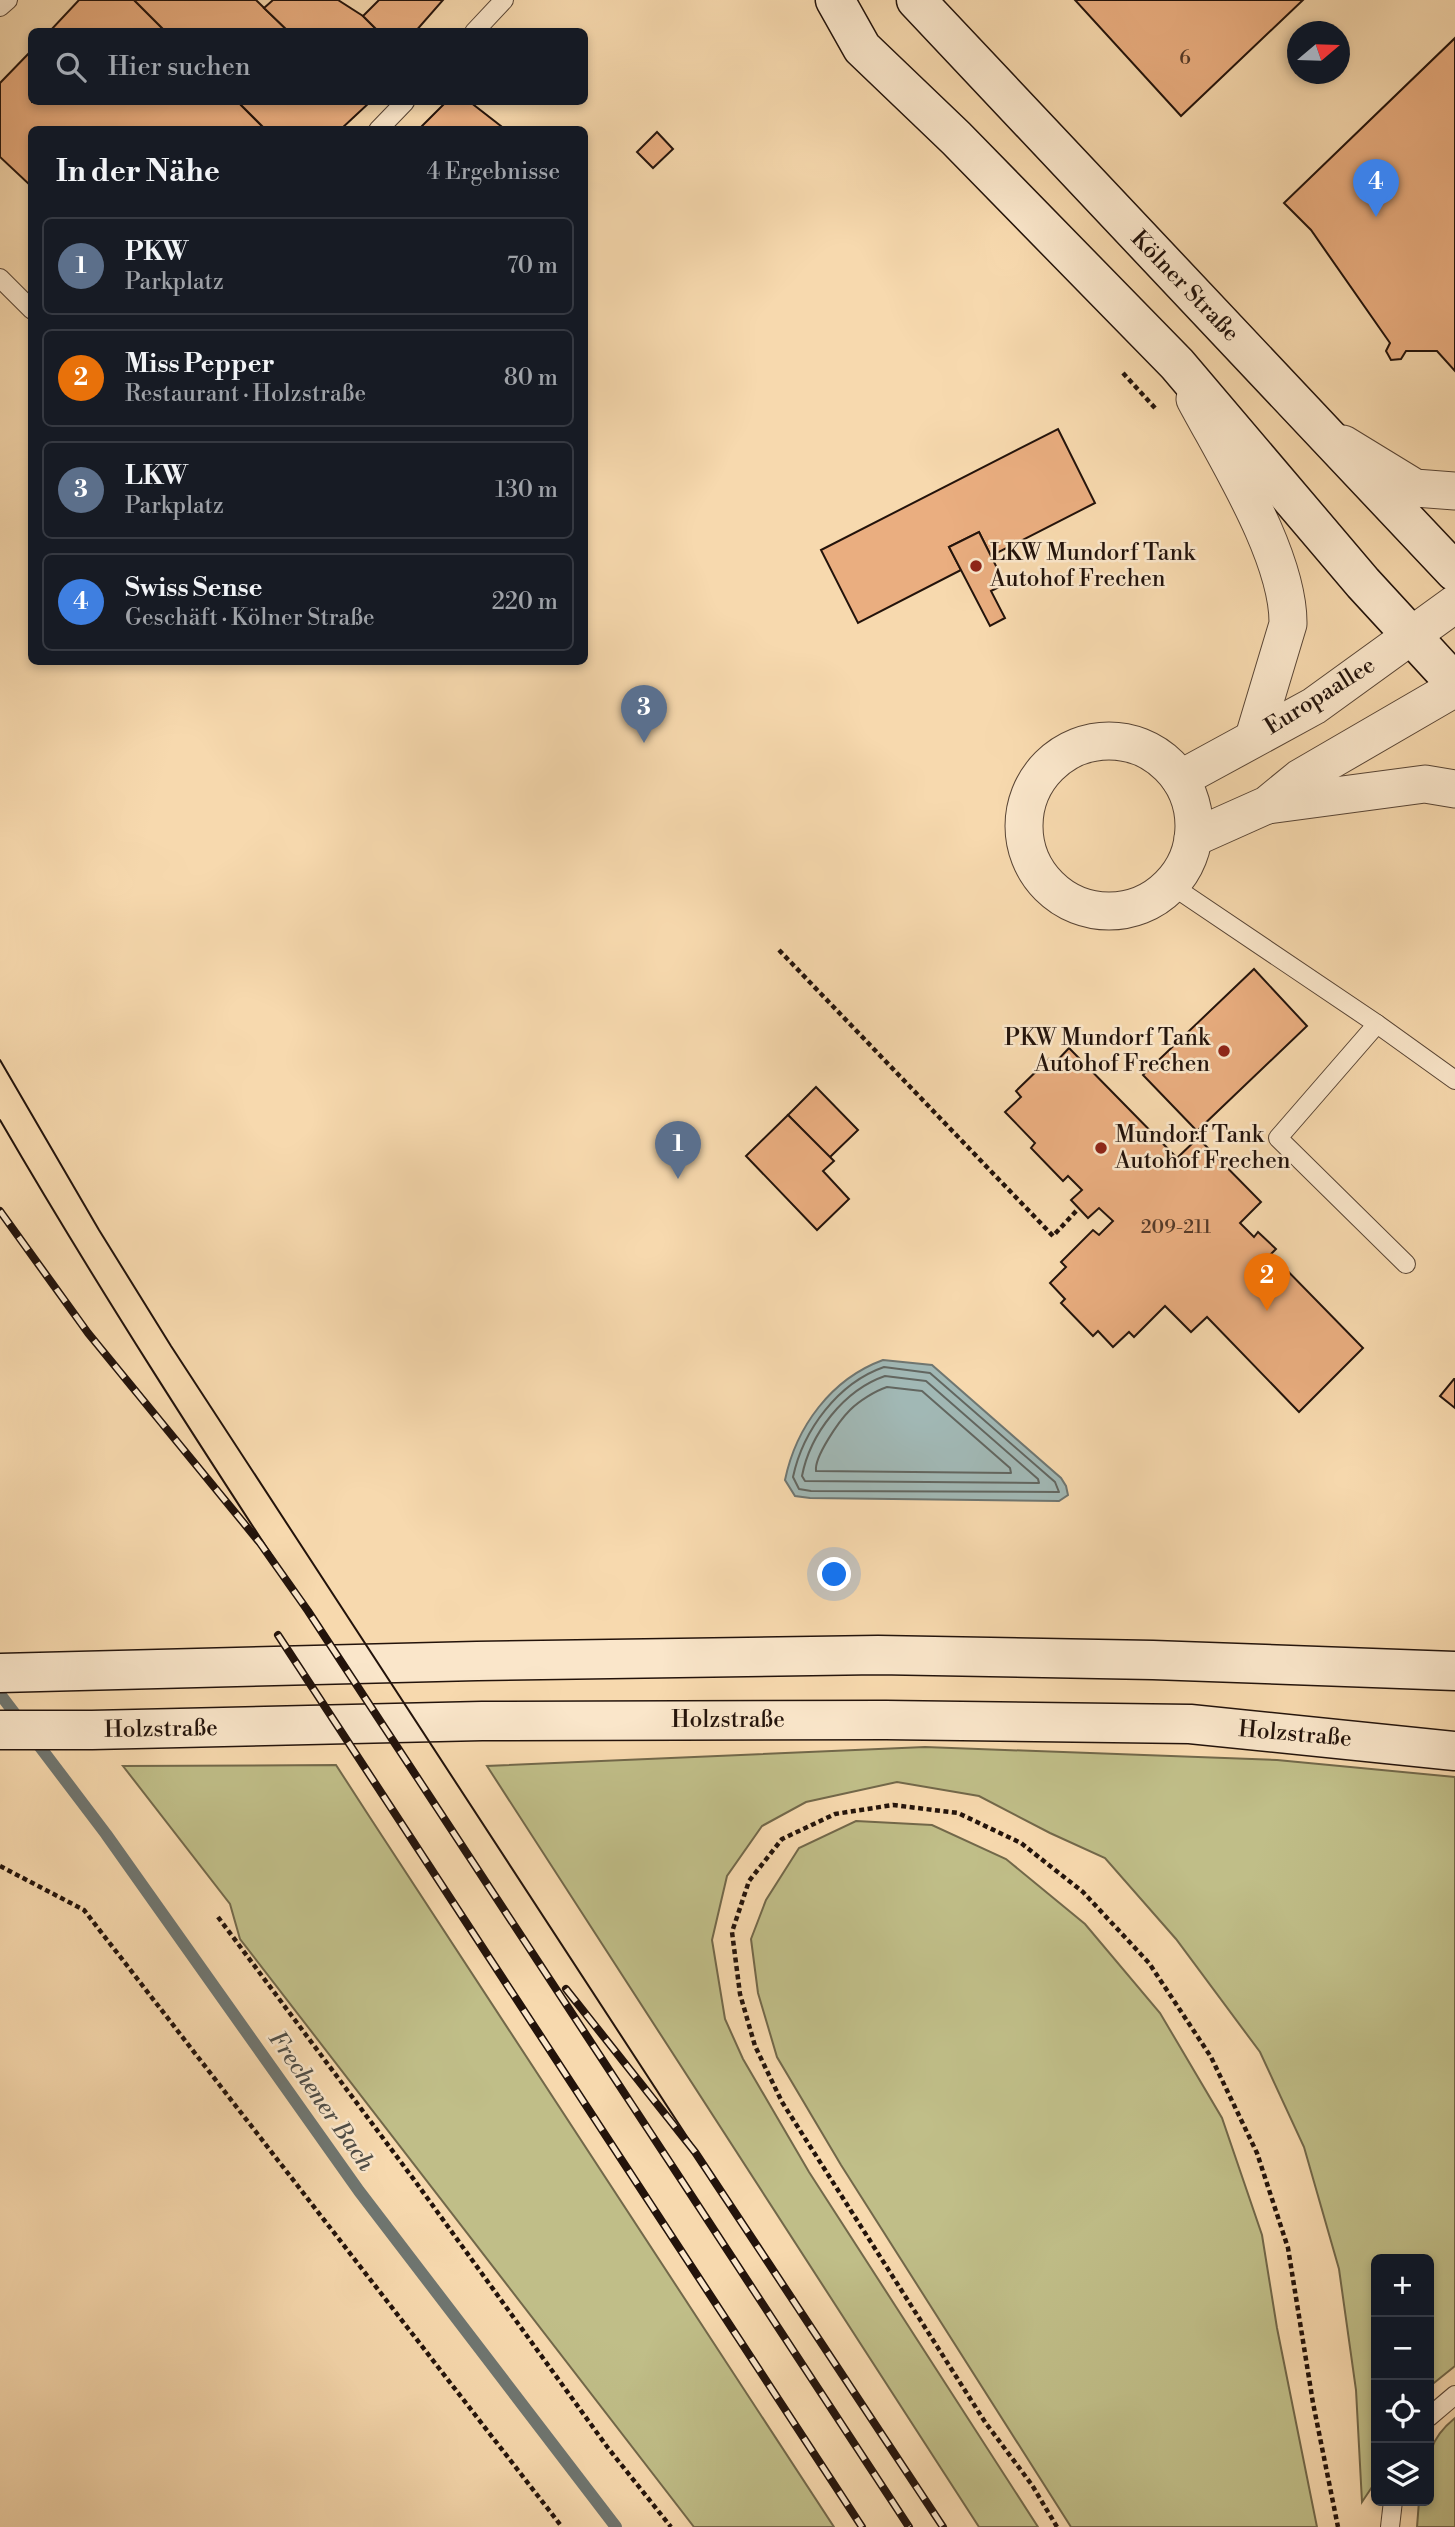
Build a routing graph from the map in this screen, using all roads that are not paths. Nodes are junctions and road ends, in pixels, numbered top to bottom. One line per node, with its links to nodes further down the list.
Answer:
1 (8, 0): 5 (lane)
2 (504, 0): 6 (lane)
3 (835, 0): 11 (main road)
4 (916, 0): 12 (main road, Kölner Straße)
5 (0, 7)
6 (478, 28)
7 (402, 105): 8 (lane)
8 (382, 126)
9 (0, 278): 10 (lane)
10 (28, 306)
11 (1177, 364): 16 (main road); 18 (street)
12 (1325, 433): 13 (street); 14 (main road, Kölner Straße)
13 (1455, 491)
14 (1455, 572)
15 (1455, 604): 16 (street, Europaallee)
16 (1410, 636): 17 (main road); 18 (street, Europaallee)
17 (1455, 685): 21 (street)
18 (1254, 737): 19 (street, Europaallee)
19 (1180, 779): 22 (street); 23 (street)
20 (1455, 789): 21 (street)
21 (1267, 805): 22 (street)
22 (1193, 838): 23 (street)
23 (1171, 886): 24 (lane)
24 (1377, 1024): 25 (lane); 26 (lane)
25 (1455, 1080)
26 (1406, 1264)
27 (1455, 1671): 28 (main road)
28 (0, 1673)
29 (0, 1730): 30 (main road, Holzstraße)
30 (1455, 1751)
31 (1455, 2395): 32 (lane)
32 (1434, 2413)
33 (1392, 2506): 34 (lane)
34 (1390, 2527)

